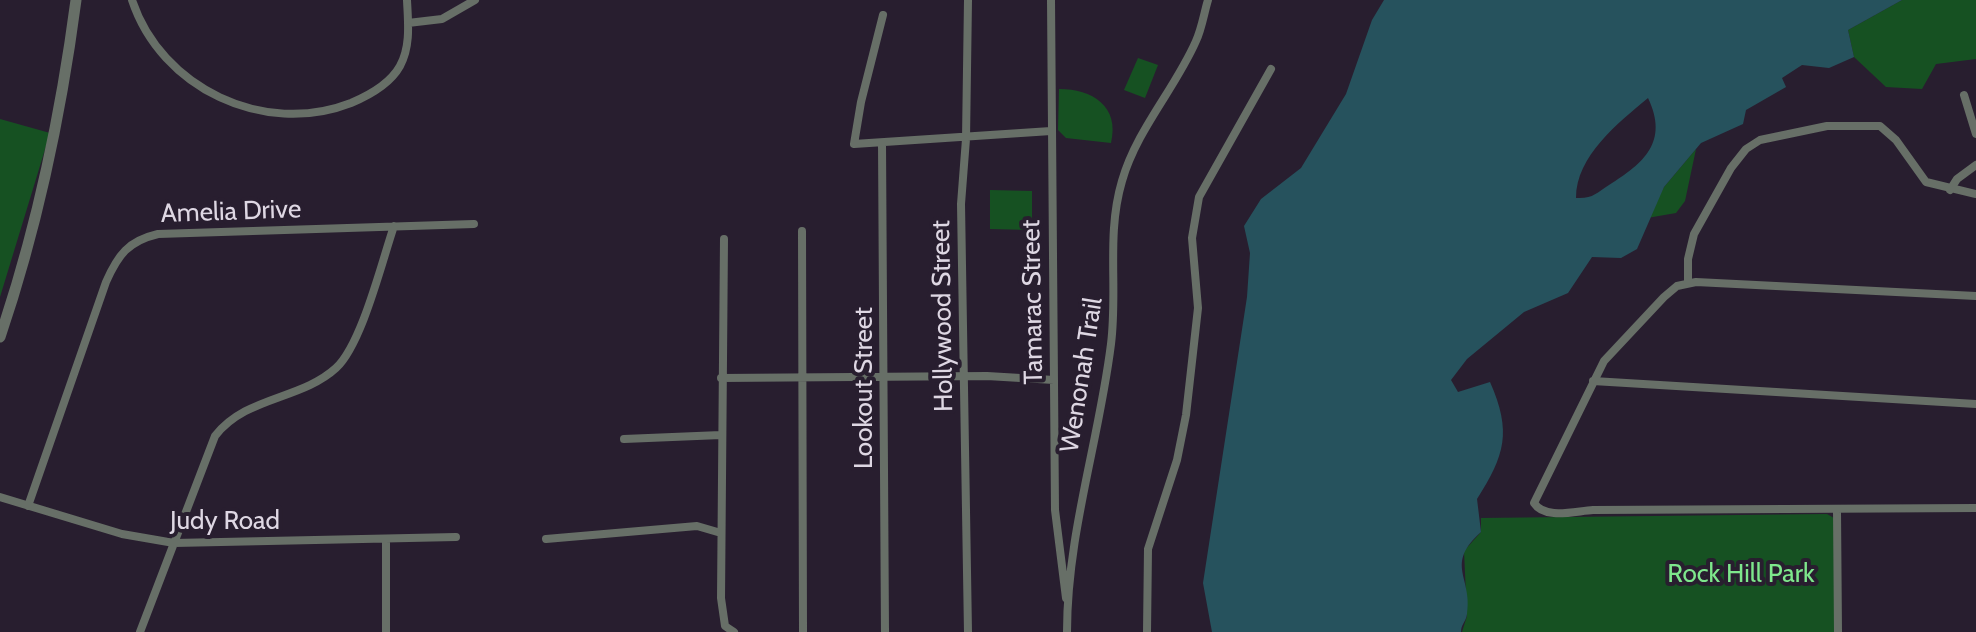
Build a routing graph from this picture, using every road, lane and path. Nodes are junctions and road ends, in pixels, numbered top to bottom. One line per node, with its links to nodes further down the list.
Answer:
1 (76, 0): 25 (street)
2 (132, 0): 9 (street)
3 (407, 0): 9 (street)
4 (475, 0): 9 (street)
5 (968, 0): 14 (street, Hollywood Street)
6 (1051, 0): 12 (street, Tamarac Street)
7 (1208, 0): 44 (street, Wenonah Trail)
8 (883, 15): 15 (street)
9 (408, 23)
10 (1271, 69): 52 (street)
11 (1964, 95): 13 (street)
12 (1051, 131): 14 (street); 30 (street, Tamarac Street)
13 (1976, 134)
14 (966, 139): 15 (street); 26 (street, Hollywood Street)
15 (882, 143): 29 (street, Lookout Street)
16 (1976, 165): 17 (street)
17 (1950, 190): 18 (street); 23 (street)
18 (1976, 194)
19 (474, 224): 20 (street, Amelia Drive)
20 (394, 226): 36 (street, Amelia Drive); 43 (street)
21 (802, 231): 28 (street)
22 (724, 239): 27 (street)
23 (1688, 282): 24 (street); 31 (street)
24 (1976, 296)
25 (0, 337)
26 (964, 377): 29 (street); 30 (street); 50 (street, Hollywood Street)
27 (721, 378): 28 (street); 33 (street)
28 (803, 378): 29 (street); 48 (street)
29 (884, 379): 49 (street, Lookout Street)
30 (1054, 380): 44 (street, Tamarac Street)
31 (1593, 381): 32 (street); 38 (street)
32 (1976, 404)
33 (721, 435): 34 (street); 39 (street)
34 (624, 439)
35 (0, 497): 36 (street, Judy Road)
36 (28, 506): 43 (street, Judy Road)
37 (1976, 508): 38 (street)
38 (1837, 511): 53 (street)
39 (721, 533): 41 (street); 47 (street)
40 (456, 537): 42 (street, Judy Road)
41 (546, 539)
42 (386, 540): 43 (street, Judy Road); 46 (street)
43 (174, 543): 45 (street)
44 (1067, 603): 51 (street, Wenonah Trail)
45 (140, 632)
46 (386, 632)
47 (734, 632)
48 (803, 632)
49 (885, 632)
50 (968, 632)
51 (1067, 632)
52 (1147, 632)
53 (1838, 632)

